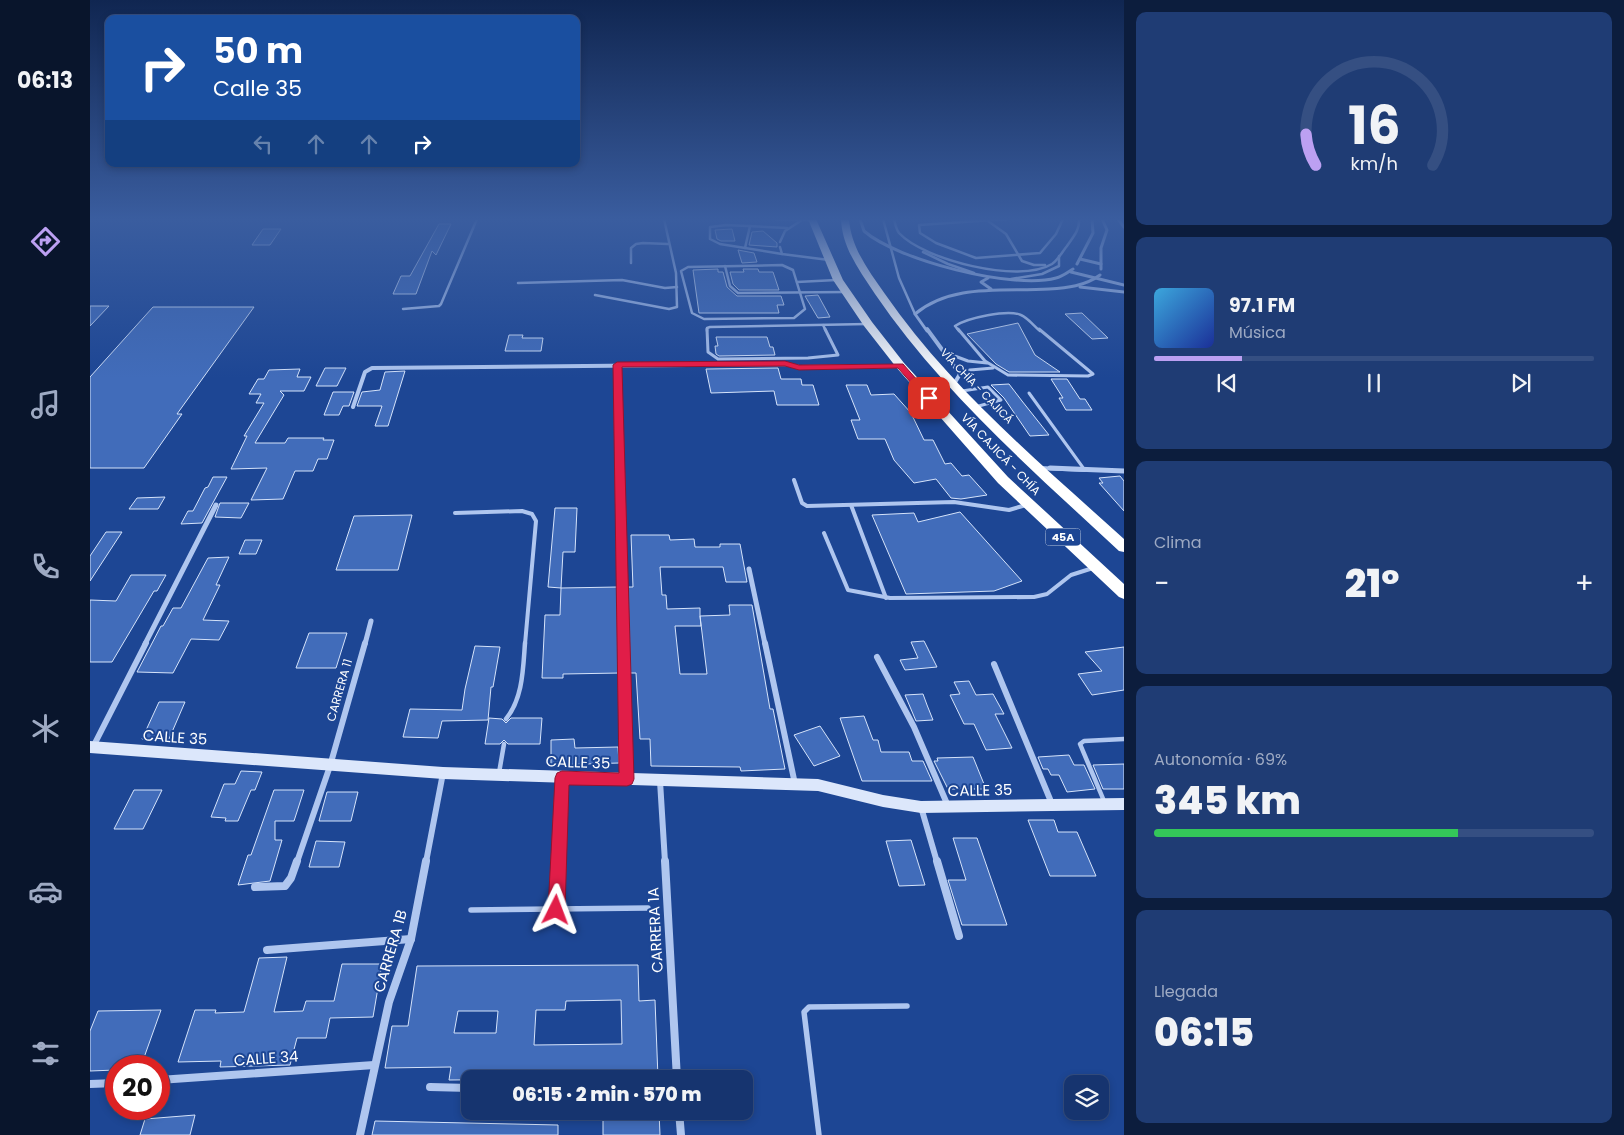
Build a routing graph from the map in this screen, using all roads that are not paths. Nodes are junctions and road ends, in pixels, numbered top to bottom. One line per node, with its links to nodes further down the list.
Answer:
1 (455, 272): 28 (lane)
2 (676, 272): 22 (lane)
3 (681, 272): 24 (lane)
4 (726, 272): 24 (lane)
5 (794, 272): 18 (lane)
6 (835, 272): 17 (highway, VÍA CAJICÁ - CHÍA / 45A)
7 (866, 272): 37 (highway, VÍA CHÍA - CAJICÁ / 45A)
8 (897, 272): 29 (lane)
9 (962, 272): 15 (street)
10 (975, 272): 15 (lane)
11 (1050, 272): 16 (lane)
12 (1069, 272): 16 (street)
13 (1076, 272): 14 (street)
14 (1099, 277): 20 (street); 21 (street)
15 (991, 278): 16 (street); 23 (street)
16 (1006, 279)
17 (838, 280): 18 (lane); 25 (highway, VÍA CAJICÁ - CHÍA / 45A)
18 (797, 282): 24 (lane)
19 (518, 283): 22 (lane)
20 (1124, 285)
21 (1074, 286): 23 (street); 26 (street)
22 (677, 287): 27 (lane)
23 (993, 290): 29 (street)
24 (801, 292): 25 (lane)
25 (846, 292): 30 (highway, VÍA CAJICÁ - CHÍA / 45A)
26 (1124, 292)
27 (595, 295)
28 (404, 308)
29 (915, 314): 32 (street)
30 (868, 324): 31 (lane); 35 (highway, VÍA CAJICÁ - CHÍA / 45A)
31 (823, 325): 31 (lane)
32 (944, 352): 33 (lane); 37 (street)
33 (988, 363): 36 (lane); 36 (lane)
34 (617, 365): 35 (street); 39 (street); 66 (street)
35 (900, 366): 47 (highway, VÍA CAJICÁ - CHÍA / 45A)
36 (993, 368): 37 (lane)
37 (958, 383): 40 (highway, VÍA CHÍA - CAJICÁ / 45A); 40 (lane)
38 (1030, 393): 42 (lane)
39 (353, 407)
40 (975, 407): 41 (highway, VÍA CHÍA - CAJICÁ / 45A)
41 (1038, 468): 42 (street); 50 (highway, VÍA CHÍA - CAJICÁ / 45A)
42 (1084, 469): 43 (street)
43 (1124, 471)
44 (794, 480): 46 (lane)
45 (216, 504): 61 (street)
46 (851, 505): 47 (lane); 54 (lane)
47 (1028, 505): 51 (highway, VÍA CAJICÁ - CHÍA / 45A)
48 (456, 513): 58 (lane)
49 (824, 533): 54 (lane)
50 (1124, 547)
51 (1095, 567): 53 (highway, VÍA CAJICÁ - CHÍA / 45A); 54 (lane)
52 (749, 569): 68 (street)
53 (1124, 593)
54 (886, 598)
55 (371, 621): 62 (street, CARRERA 11)
56 (877, 657): 73 (street)
57 (994, 664): 70 (street)
58 (506, 718)
59 (1124, 739): 71 (lane)
60 (504, 744): 64 (lane)
61 (92, 747): 62 (street, CALLE 35)
62 (330, 766): 63 (street, CALLE 35); 74 (street, CARRERA 11)
63 (443, 773): 64 (street, CALLE 35); 79 (street, CARRERA 1B)
64 (499, 776): 65 (street, CALLE 35)
65 (562, 778): 66 (street, CALLE 35); 77 (lane)
66 (627, 779): 67 (street, CALLE 35)
67 (660, 780): 68 (street, CALLE 35); 83 (street, CARRERA 1A)
68 (794, 784): 72 (street, CALLE 35)
69 (1124, 804): 71 (street, CALLE 35)
70 (1053, 805): 71 (street, CALLE 35); 73 (street, CALLE 35)
71 (1106, 805)
72 (921, 807): 73 (street, CALLE 35); 78 (street)
73 (948, 807)
74 (255, 887)
75 (648, 908): 77 (lane)
76 (471, 910): 77 (lane)
77 (556, 910)
78 (960, 936)
79 (411, 939): 80 (street); 82 (street, CARRERA 1B)
80 (268, 950)
81 (907, 1006): 92 (lane)
82 (374, 1065): 84 (street, CALLE 34); 90 (street, CARRERA 1B)
83 (676, 1070)
84 (170, 1079)
85 (105, 1083): 86 (street)
86 (90, 1084)
87 (430, 1088): 88 (street)
88 (461, 1088)
89 (680, 1120): 91 (street)
90 (360, 1135)
91 (681, 1135)
92 (819, 1135)

